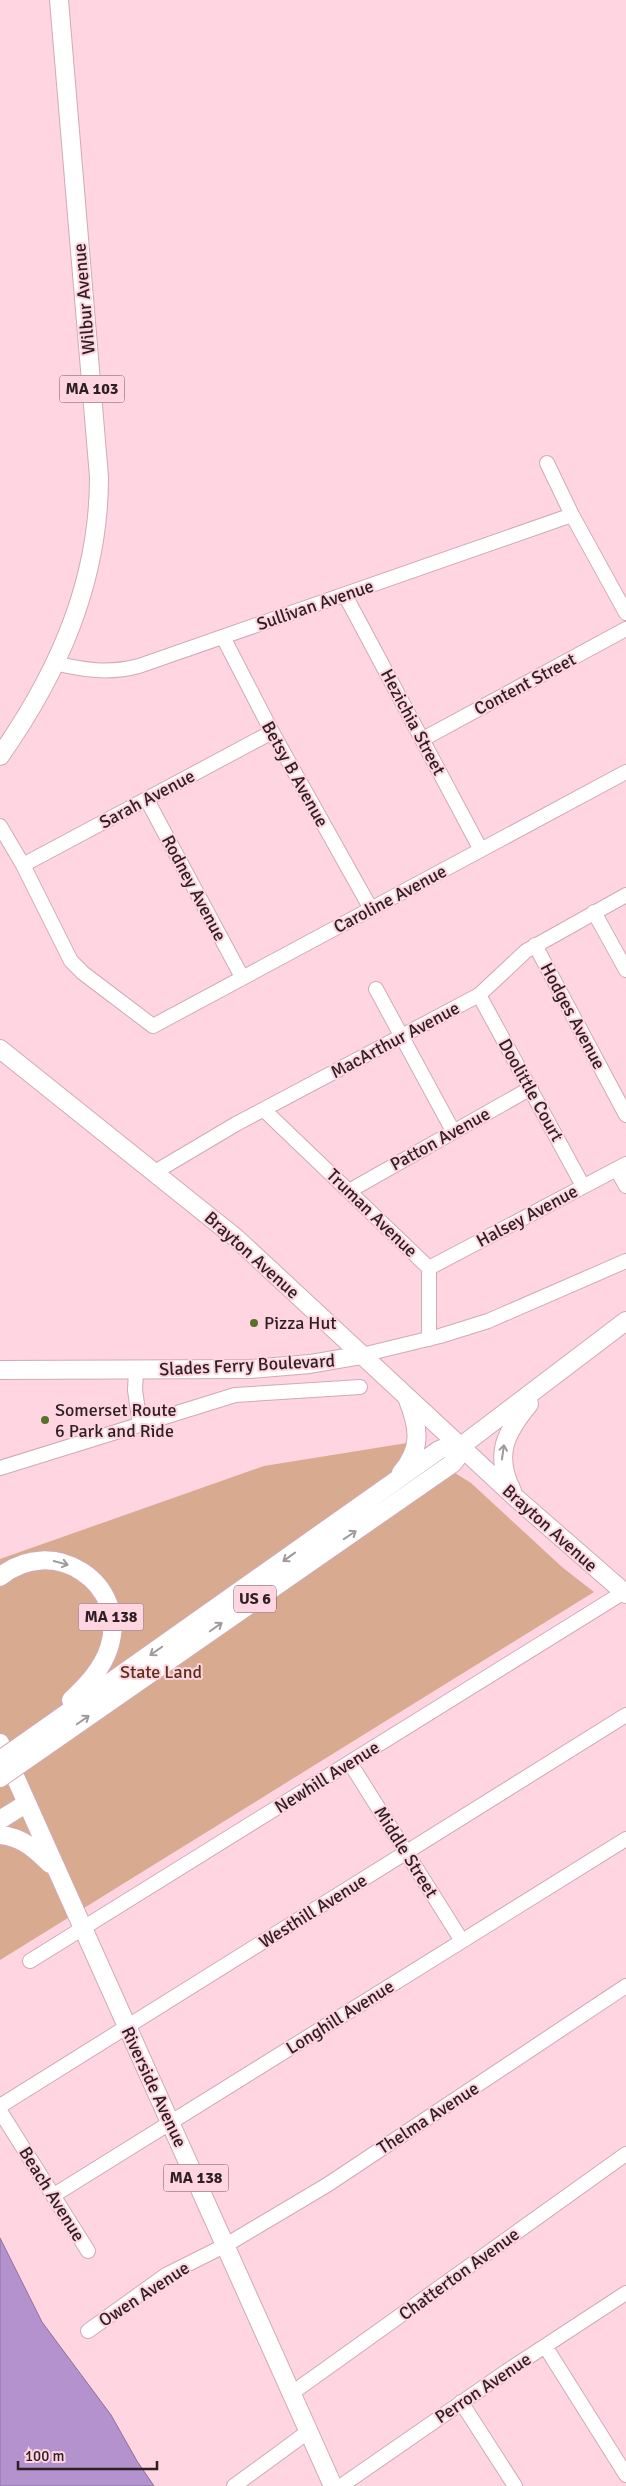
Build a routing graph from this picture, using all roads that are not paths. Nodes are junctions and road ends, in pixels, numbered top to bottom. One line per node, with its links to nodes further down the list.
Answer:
1 (59, 0): 8 (main road, Wilbur Avenue / MA 103)
2 (546, 463): 3 (street)
3 (572, 515): 4 (street, Sullivan Avenue); 5 (street)
4 (345, 595): 7 (street, Sullivan Avenue); 10 (street, Hezichia Street)
5 (626, 614)
6 (626, 630): 10 (street, Content Street)
7 (223, 637): 8 (street, Sullivan Avenue); 9 (street, Betsy B Avenue)
8 (54, 662): 11 (main road, Wilbur Avenue / MA 103)
9 (272, 732): 13 (street, Sarah Avenue); 18 (street, Betsy B Avenue)
10 (423, 739): 15 (street, Hezichia Street)
11 (0, 756)
12 (626, 772): 15 (street, Caroline Avenue)
13 (147, 800): 16 (street, Sarah Avenue); 22 (street, Rodney Avenue)
14 (0, 826): 16 (street)
15 (481, 850): 18 (street, Caroline Avenue)
16 (23, 865): 22 (street, Caroline Avenue)
17 (626, 895): 19 (street, MacArthur Avenue)
18 (371, 909): 22 (street, Caroline Avenue)
19 (594, 912): 20 (street, MacArthur Avenue); 21 (street)
20 (535, 945): 24 (street, MacArthur Avenue); 29 (street, Hodges Avenue)
21 (626, 970)
22 (242, 977)
23 (376, 989): 25 (street)
24 (479, 995): 25 (street, MacArthur Avenue); 27 (street, Doolittle Court)
25 (402, 1036): 28 (street, MacArthur Avenue); 30 (street)
26 (0, 1049): 32 (main road, Brayton Avenue)
27 (531, 1088): 30 (street, Patton Avenue); 33 (street, Doolittle Court)
28 (264, 1110): 32 (street, MacArthur Avenue); 35 (street, Truman Avenue)
29 (626, 1114)
30 (453, 1131): 35 (street, Patton Avenue)
31 (621, 1167): 33 (street, Halsey Avenue); 34 (street)
32 (155, 1172): 40 (main road, Brayton Avenue)
33 (583, 1186): 37 (street, Halsey Avenue)
34 (626, 1186)
35 (349, 1191): 37 (street, Truman Avenue)
36 (626, 1261): 39 (street, Slades Ferry Boulevard)
37 (428, 1268): 39 (street, Truman Avenue)
38 (626, 1321): 44 (main road, US 6)
39 (429, 1339): 40 (street, Slades Ferry Boulevard)
40 (362, 1355): 42 (main road, Slades Ferry Boulevard); 45 (main road, Brayton Avenue)
41 (0, 1370): 42 (main road, Slades Ferry Boulevard)
42 (136, 1370): 46 (street)
43 (360, 1387): 46 (street)
44 (542, 1387): 47 (main road, US 6); 50 (main road, one-way to 44)
45 (407, 1397): 47 (main road, Brayton Avenue); 49 (main road)
46 (140, 1425): 48 (street)
47 (460, 1447): 49 (main road, US 6); 50 (main road, Brayton Avenue); 56 (main road, US 6, one-way to 47)
48 (0, 1468)
49 (387, 1487): 56 (main road, US 6, one-way to 56)
50 (516, 1498): 54 (main road, Brayton Avenue)
51 (23, 1562): 52 (main road); 53 (main road, MA 138); 56 (main road, MA 138, one-way to 56)
52 (0, 1569)
53 (0, 1577)
54 (625, 1593): 59 (street, Newhill Avenue)
55 (626, 1715): 65 (street, Westhill Avenue)
56 (40, 1741): 58 (main road, US 6, bridge); 60 (main road, US 6, bridge)
57 (0, 1742): 61 (main road, Riverside Avenue / MA 138)
58 (0, 1760)
59 (350, 1763): 65 (street, Middle Street); 67 (street, Newhill Avenue)
60 (0, 1778)
61 (27, 1803): 62 (main road); 66 (main road, Riverside Avenue / MA 138)
62 (0, 1820)
63 (0, 1835): 66 (main road, MA 138)
64 (626, 1839): 68 (street, Longhill Avenue)
65 (406, 1853): 68 (street, Middle Street); 71 (street, Westhill Avenue)
66 (57, 1871): 67 (main road, Riverside Avenue / MA 138)
67 (83, 1929): 69 (street, Newhill Avenue); 71 (main road, Riverside Avenue / MA 138)
68 (462, 1941): 74 (street, Longhill Avenue)
69 (30, 1961)
70 (626, 1986): 77 (street, Thelma Avenue)
71 (127, 2027): 72 (street, Westhill Avenue); 74 (main road, Riverside Avenue / MA 138)
72 (0, 2106)
73 (0, 2111): 76 (street, Beach Avenue)
74 (171, 2122): 76 (street, Longhill Avenue); 77 (main road, Riverside Avenue / MA 138)
75 (626, 2154): 82 (street, Chatterton Avenue)
76 (54, 2195): 78 (street, Beach Avenue)
77 (226, 2245): 80 (street, Owen Avenue); 82 (main road, Riverside Avenue / MA 138)
78 (88, 2251)
79 (626, 2293): 81 (street, Perron Avenue)
80 (88, 2331)
81 (545, 2346): 83 (street, Perron Avenue); 85 (street)
82 (292, 2393): 84 (main road, Riverside Avenue / MA 138)
83 (461, 2402): 88 (street, Perron Avenue); 89 (street)
84 (309, 2431): 86 (street); 87 (main road, Riverside Avenue / MA 138)
85 (626, 2474)
86 (234, 2486)
87 (333, 2486)
88 (341, 2486)
89 (515, 2486)

